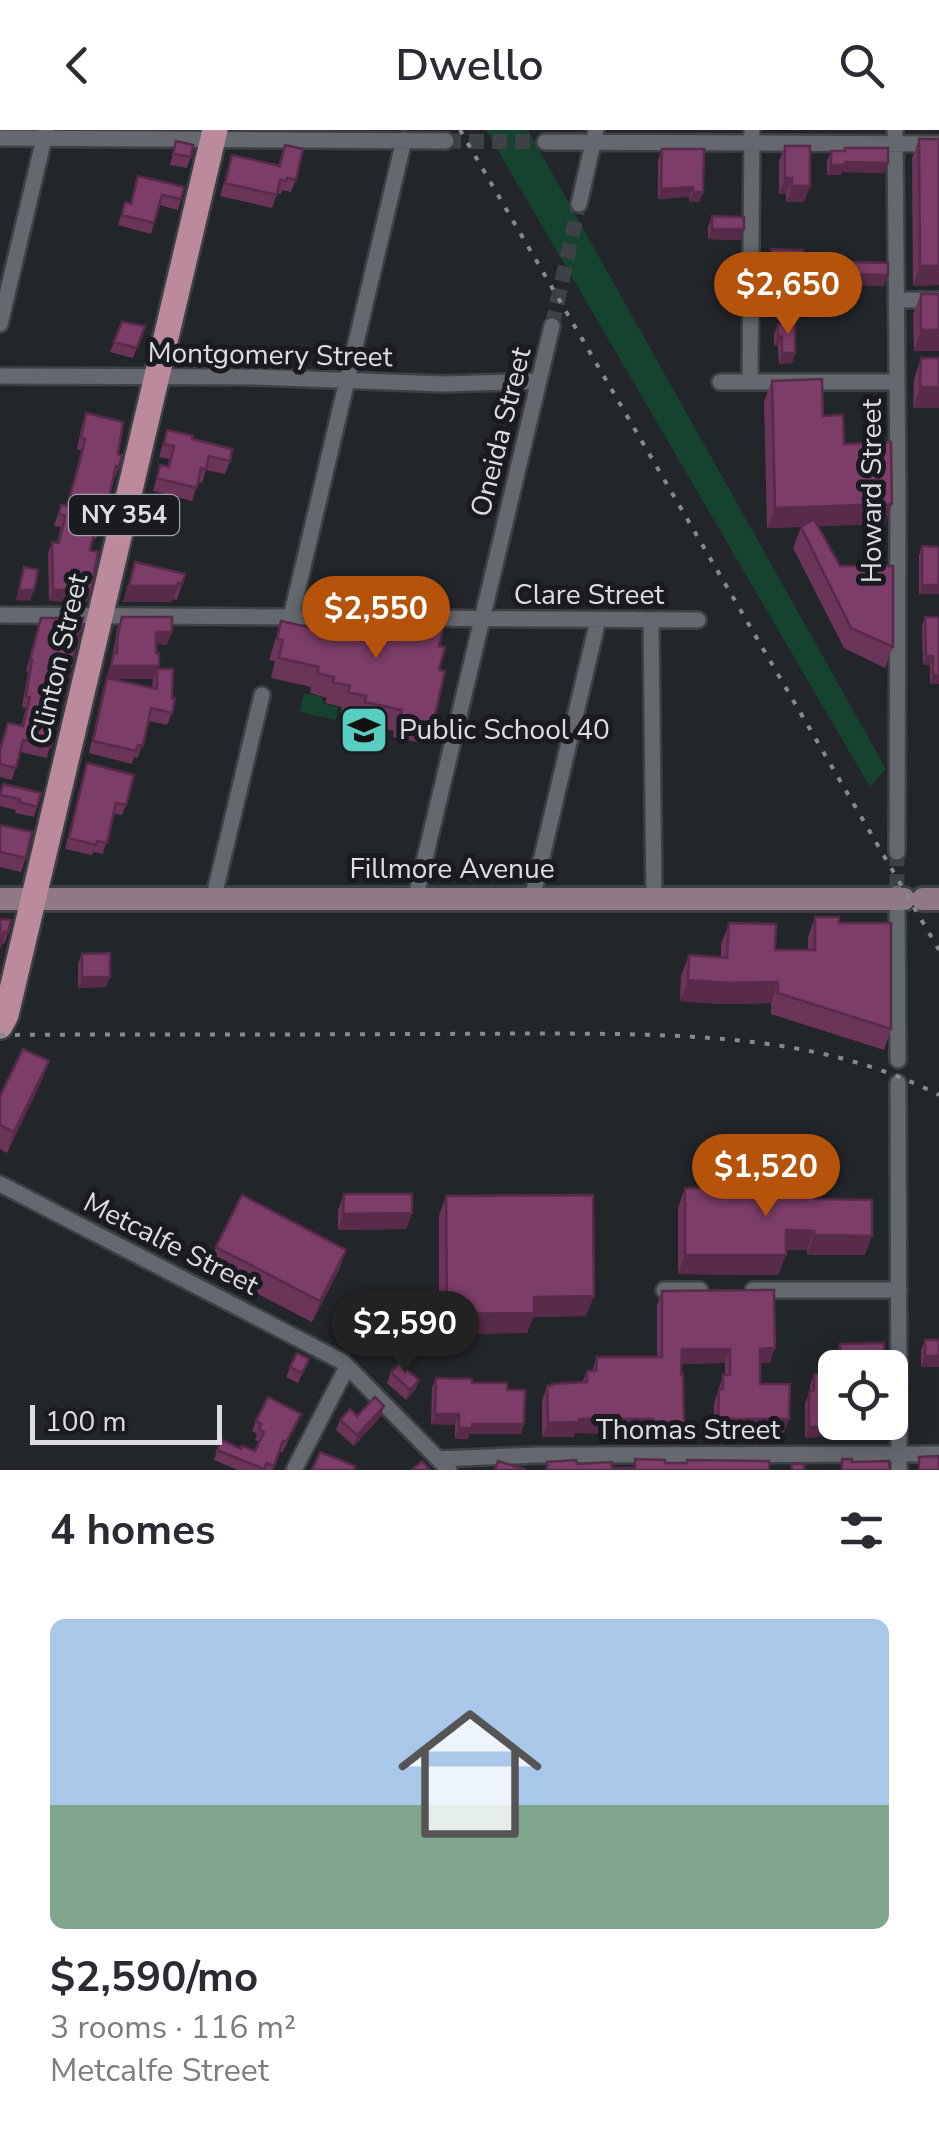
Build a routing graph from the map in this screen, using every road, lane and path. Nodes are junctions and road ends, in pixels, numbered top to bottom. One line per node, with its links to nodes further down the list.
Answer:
1 (45, 134): 2 (street); 6 (street); 14 (street)
2 (214, 134): 7 (street); 17 (main road, Clinton Street / NY 354)
3 (595, 136): 4 (street); 9 (street); 11 (street)
4 (752, 137): 5 (street); 21 (street)
5 (895, 137): 10 (street); 12 (street, Howard Street)
6 (0, 138)
7 (404, 140): 8 (street); 18 (street)
8 (446, 141)
9 (546, 142)
10 (939, 144)
11 (579, 204)
12 (896, 300): 13 (street); 22 (street, Howard Street)
13 (939, 300)
14 (0, 324)
15 (552, 326): 19 (street, Oneida Street)
16 (0, 376): 17 (street, Montgomery Street)
17 (157, 378): 18 (street, Montgomery Street); 24 (main road, Clinton Street / NY 354)
18 (348, 380): 19 (street, Montgomery Street); 25 (street)
19 (539, 382): 26 (street, Oneida Street)
20 (720, 382): 21 (street)
21 (750, 382): 22 (street)
22 (896, 382): 31 (street, Howard Street)
23 (0, 615): 24 (street, Clare Street)
24 (100, 616): 25 (street, Clare Street); 36 (main road, Clinton Street / NY 354)
25 (291, 617): 26 (street, Clare Street)
26 (482, 618): 27 (street, Clare Street); 38 (street, Oneida Street)
27 (598, 620): 28 (street, Clare Street); 34 (street)
28 (650, 620): 29 (street, Clare Street); 35 (street)
29 (698, 620)
30 (262, 695): 37 (street)
31 (897, 852)
32 (912, 897): 35 (street, Fillmore Avenue); 40 (street)
33 (0, 899): 36 (street, Fillmore Avenue)
34 (532, 899): 35 (street, Fillmore Avenue); 38 (street, Fillmore Avenue)
35 (654, 899)
36 (32, 900): 37 (street, Fillmore Avenue); 39 (main road, Clinton Street / NY 354)
37 (213, 900): 38 (street, Fillmore Avenue)
38 (415, 900)
39 (0, 1026)
40 (898, 1060)
41 (898, 1082): 46 (street)
42 (0, 1184): 47 (street, Metcalfe Street)
43 (664, 1290): 44 (street)
44 (721, 1290)
45 (740, 1290): 46 (street)
46 (898, 1290): 49 (street)
47 (347, 1366): 50 (street, Metcalfe Street); 51 (street)
48 (939, 1454): 49 (street, Thomas Street)
49 (899, 1462): 50 (street, Thomas Street)
50 (444, 1464)
51 (294, 1470)

